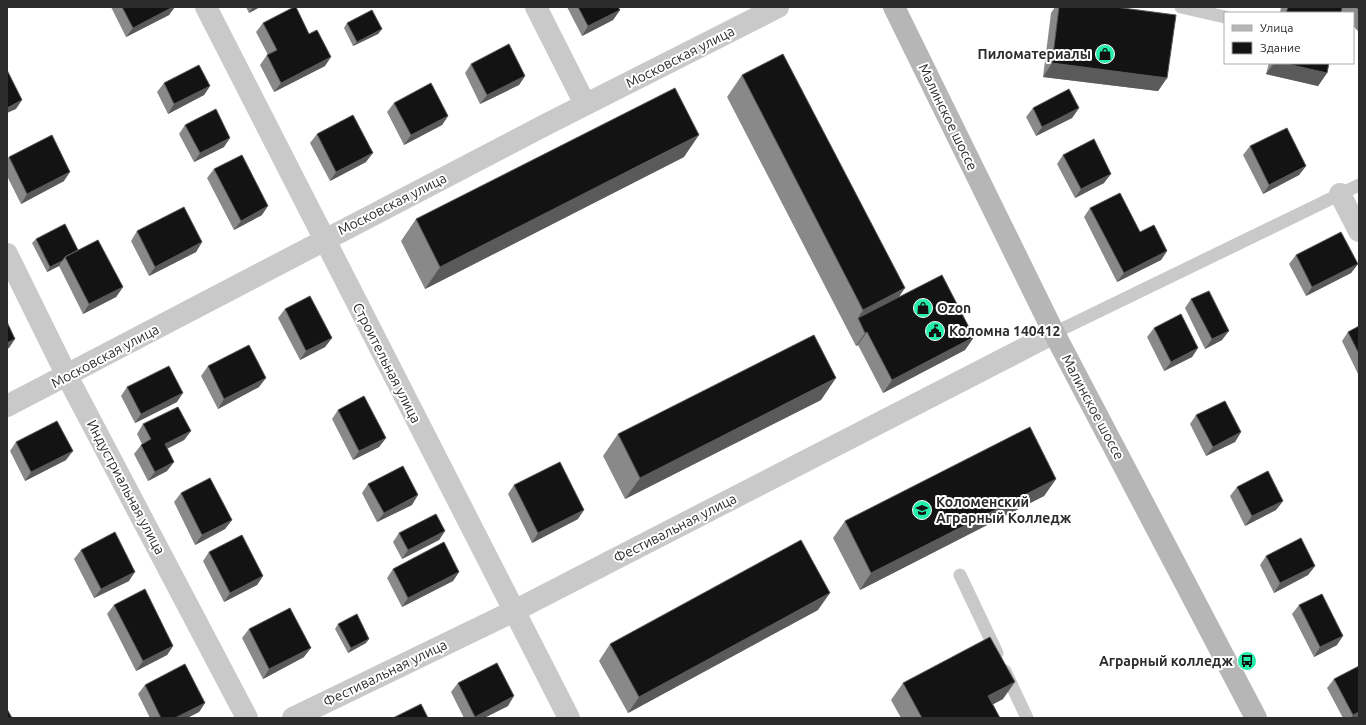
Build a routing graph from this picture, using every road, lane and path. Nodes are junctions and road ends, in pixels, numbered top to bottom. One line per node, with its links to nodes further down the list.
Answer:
1 (206, 7): 10 (street, Строительная улица)
2 (536, 7): 7 (street)
3 (778, 7): 7 (street, Московская улица)
4 (894, 7): 12 (main road, Малинское шоссе)
5 (1181, 7): 6 (lane)
6 (1224, 17)
7 (585, 104): 10 (street, Московская улица)
8 (1350, 190): 9 (street); 12 (lane)
9 (1359, 231)
10 (324, 239): 13 (street, Московская улица); 16 (street, Строительная улица)
11 (7, 254): 13 (street, Индустриальная улица)
12 (1054, 333): 16 (street, Фестивальная улица); 17 (main road, Малинское шоссе)
13 (68, 376): 14 (street, Московская улица); 18 (street, Индустриальная улица)
14 (7, 406)
15 (960, 575): 21 (lane)
16 (514, 611): 19 (street, Фестивальная улица); 20 (street, Строительная улица)
17 (1253, 717)
18 (247, 718)
19 (293, 718)
20 (569, 718)
21 (1028, 718)

